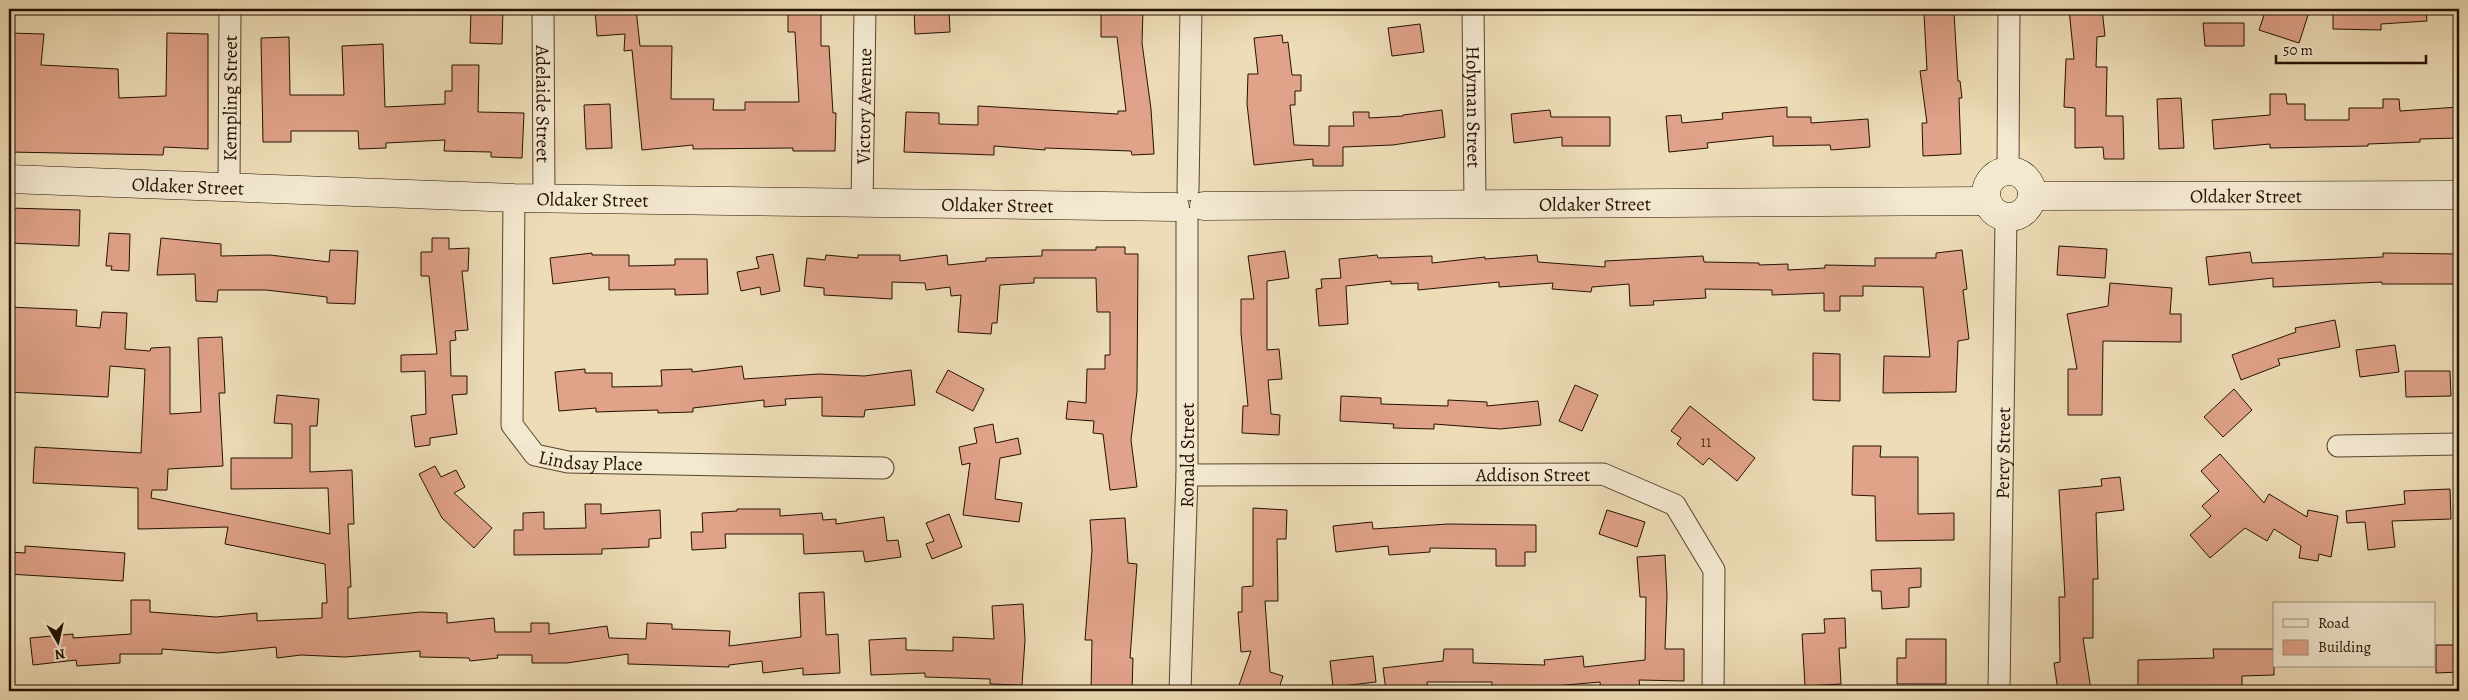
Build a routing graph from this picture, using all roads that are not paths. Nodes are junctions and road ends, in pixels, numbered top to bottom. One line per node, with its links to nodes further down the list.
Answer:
1 (230, 9): 9 (street, Kempling Street)
2 (543, 9): 13 (street, Adelaide Street)
3 (865, 9): 15 (street, Victory Avenue)
4 (1191, 9): 16 (street, Ronald Street)
5 (1473, 9): 14 (street, Holyman Street)
6 (2009, 9): 7 (street)
7 (2008, 171): 11 (street); 17 (street)
8 (9, 179): 9 (street, Oldaker Street)
9 (229, 187): 12 (street, Oldaker Street)
10 (2459, 195): 11 (street, Oldaker Street)
11 (2032, 196): 17 (street)
12 (514, 198): 13 (street, Oldaker Street); 20 (street, Lindsay Place)
13 (544, 198): 15 (street, Oldaker Street)
14 (1475, 203): 16 (street, Oldaker Street); 17 (street, Oldaker Street)
15 (862, 204): 16 (street, Oldaker Street)
16 (1189, 205): 21 (street, Ronald Street)
17 (1996, 209): 24 (street, Percy Street)
18 (2459, 444): 19 (street)
19 (2338, 446)
20 (883, 468)
21 (1187, 475): 22 (street, Ronald Street); 23 (street, Addison Street)
22 (1180, 691)
23 (1713, 691)
24 (1999, 691)

